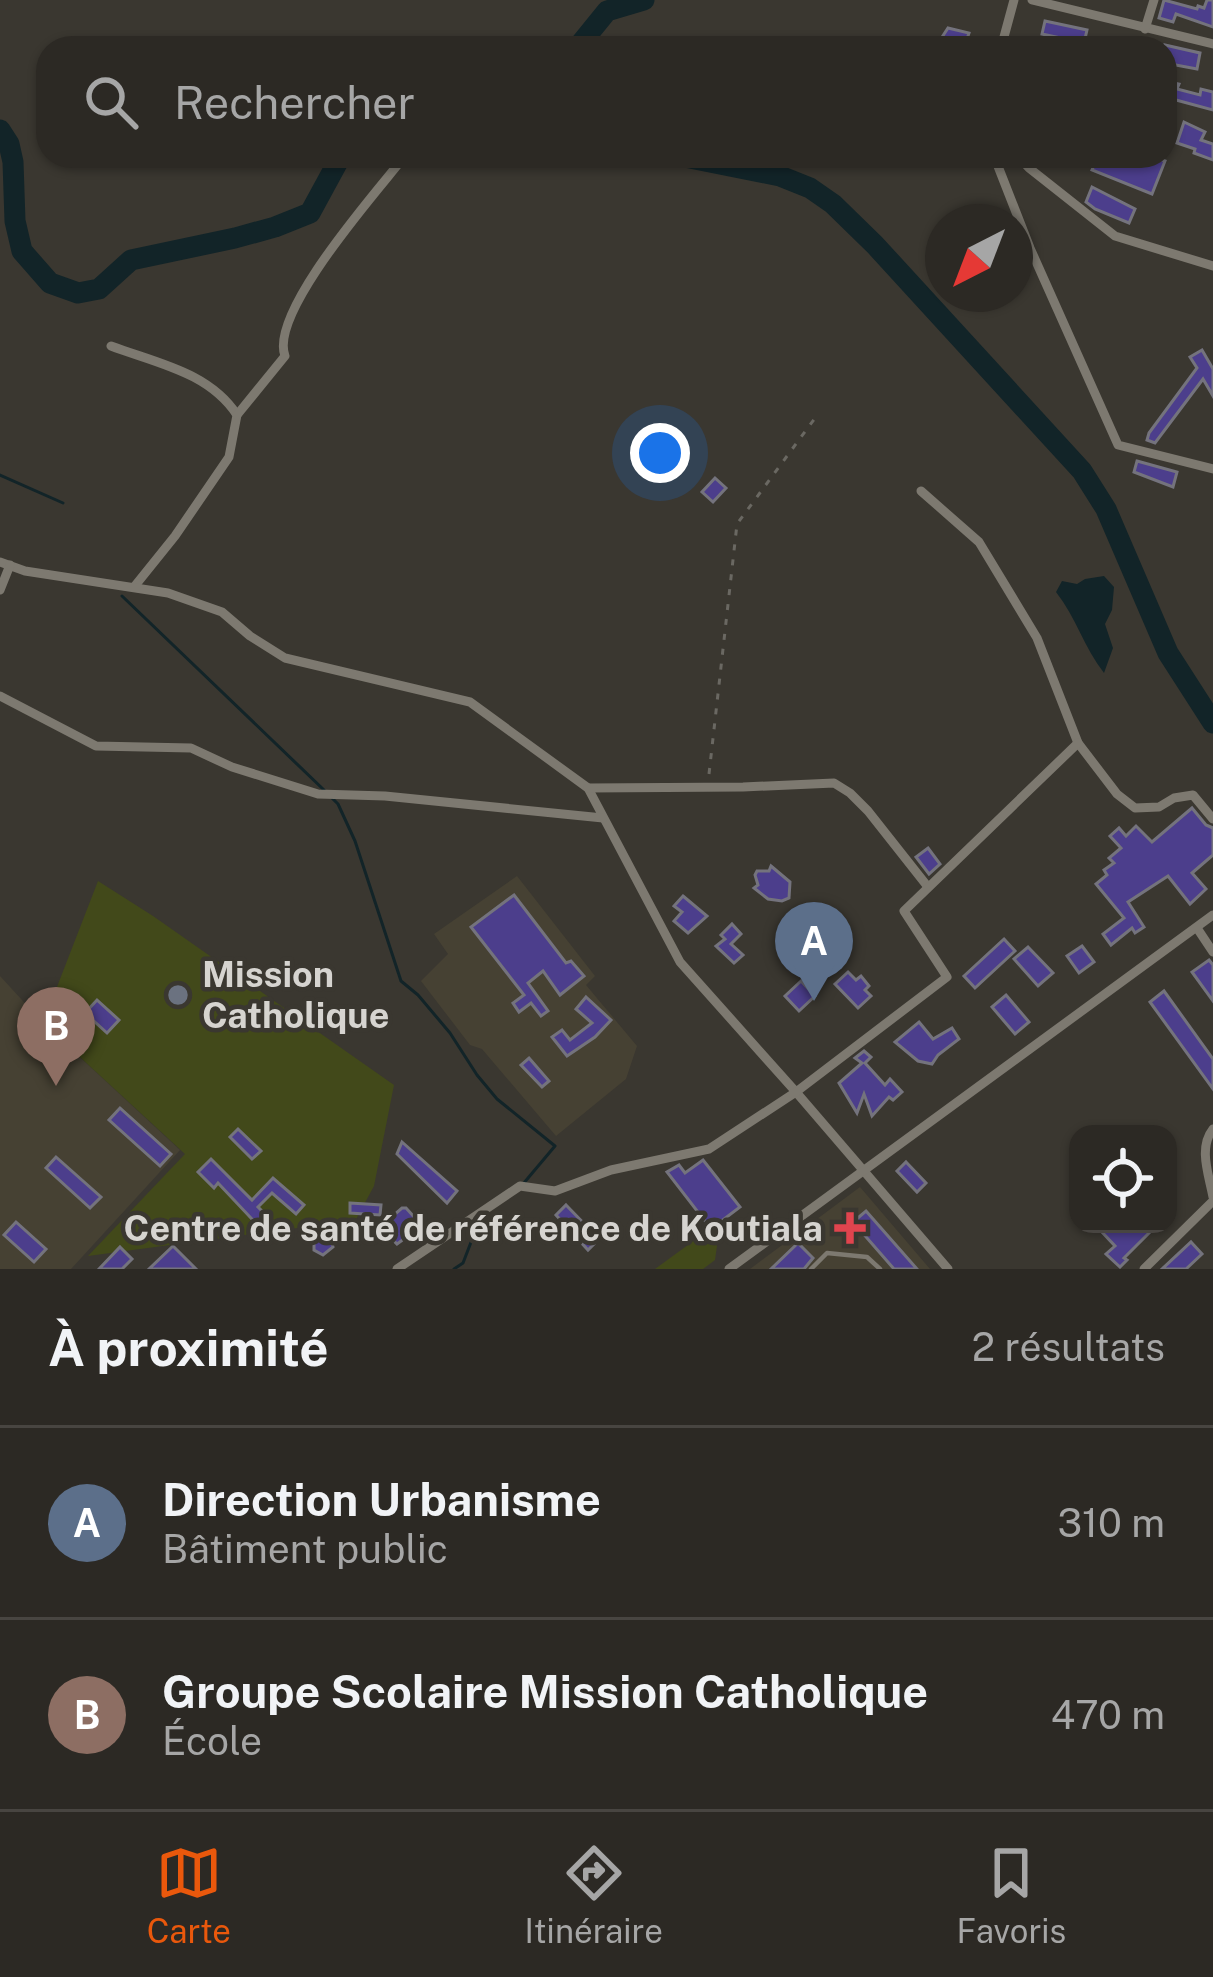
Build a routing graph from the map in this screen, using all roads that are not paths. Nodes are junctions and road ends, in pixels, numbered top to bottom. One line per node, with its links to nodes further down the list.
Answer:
1 (1014, 0): 5 (street)
2 (1032, 0): 4 (street)
3 (1154, 0): 4 (street)
4 (1145, 29): 6 (street)
5 (1004, 36)
6 (1177, 36)
7 (1177, 36): 8 (street)
8 (1213, 44)
9 (395, 168): 14 (street)
10 (999, 168): 15 (street)
11 (1029, 168): 12 (street)
12 (1213, 266)
13 (111, 346): 14 (street)
14 (237, 415): 18 (street)
15 (1213, 469)
16 (921, 491): 21 (street)
17 (5, 564): 18 (street); 19 (street)
18 (134, 587): 22 (street)
19 (0, 590)
20 (0, 696): 23 (street)
21 (1078, 742): 24 (street); 25 (street)
22 (589, 788): 23 (street); 25 (street)
23 (603, 818): 29 (street)
24 (1213, 819)
25 (928, 887): 29 (street)
26 (1213, 915): 27 (street)
27 (1197, 928): 28 (street); 31 (street)
28 (1213, 952)
29 (796, 1092): 31 (street); 33 (street)
30 (1213, 1129): 32 (street)
31 (863, 1171): 34 (street); 37 (street)
32 (1213, 1199): 38 (street)
33 (397, 1269)
34 (729, 1269)
35 (811, 1269): 36 (lane)
36 (880, 1269)
37 (948, 1269)
38 (1144, 1269)

